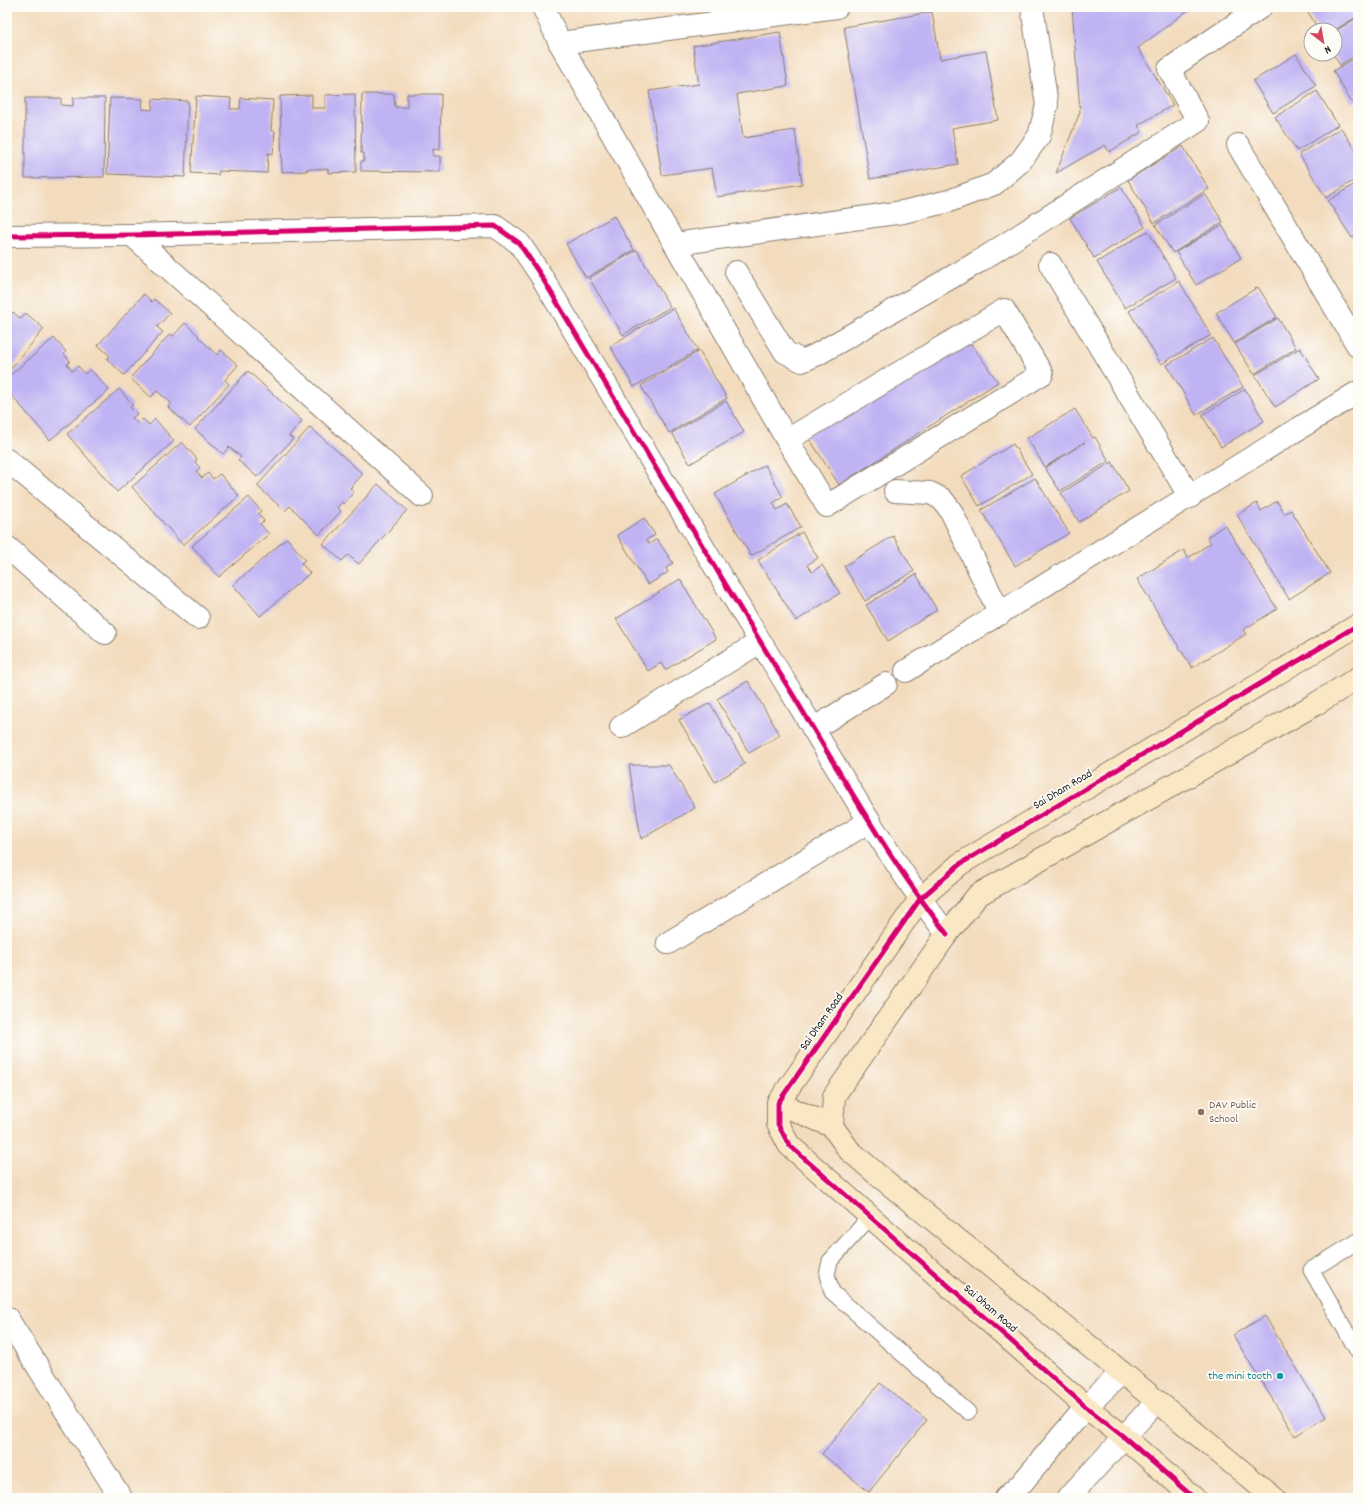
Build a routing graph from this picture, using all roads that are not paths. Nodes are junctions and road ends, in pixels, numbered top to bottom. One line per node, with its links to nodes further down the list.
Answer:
1 (543, 7): 5 (street)
2 (837, 7): 5 (street)
3 (1032, 7): 9 (street)
4 (1261, 7): 11 (street)
5 (560, 43): 9 (street)
6 (1238, 146): 12 (street)
7 (132, 235): 8 (street); 17 (street); 24 (street)
8 (7, 236)
9 (675, 244): 14 (street)
10 (1050, 264): 18 (street)
11 (736, 272)
12 (1358, 346)
13 (1358, 392): 18 (street)
14 (787, 440): 14 (street)
15 (7, 460): 21 (street)
16 (895, 491): 20 (street)
17 (422, 496)
18 (1190, 496): 20 (street)
19 (7, 546): 23 (street)
20 (1000, 614): 25 (street)
21 (198, 618)
22 (1358, 625): 31 (street, Sai Dham Road)
23 (105, 633)
24 (760, 642): 28 (street); 29 (street)
25 (906, 671)
26 (1358, 678): 32 (street)
27 (886, 684): 29 (street)
28 (621, 727)
29 (813, 729): 30 (street)
30 (870, 821): 31 (street); 33 (street)
31 (920, 899): 32 (street); 34 (street, Sai Dham Road)
32 (947, 934): 35 (street)
33 (668, 943)
34 (778, 1103): 35 (street); 36 (street, Sai Dham Road)
35 (832, 1126): 40 (street)
36 (870, 1217): 42 (street, Sai Dham Road); 43 (lane)
37 (1358, 1241): 39 (lane)
38 (7, 1318): 45 (street)
39 (1358, 1352)
40 (1121, 1373): 41 (street); 42 (street)
41 (1157, 1401): 44 (street); 49 (street)
42 (1086, 1407): 44 (street, Sai Dham Road); 46 (street)
43 (968, 1412)
44 (1124, 1436): 47 (street); 48 (street, Sai Dham Road)
45 (121, 1498)
46 (1006, 1498)
47 (1068, 1498)
48 (1194, 1498)
49 (1274, 1498)

